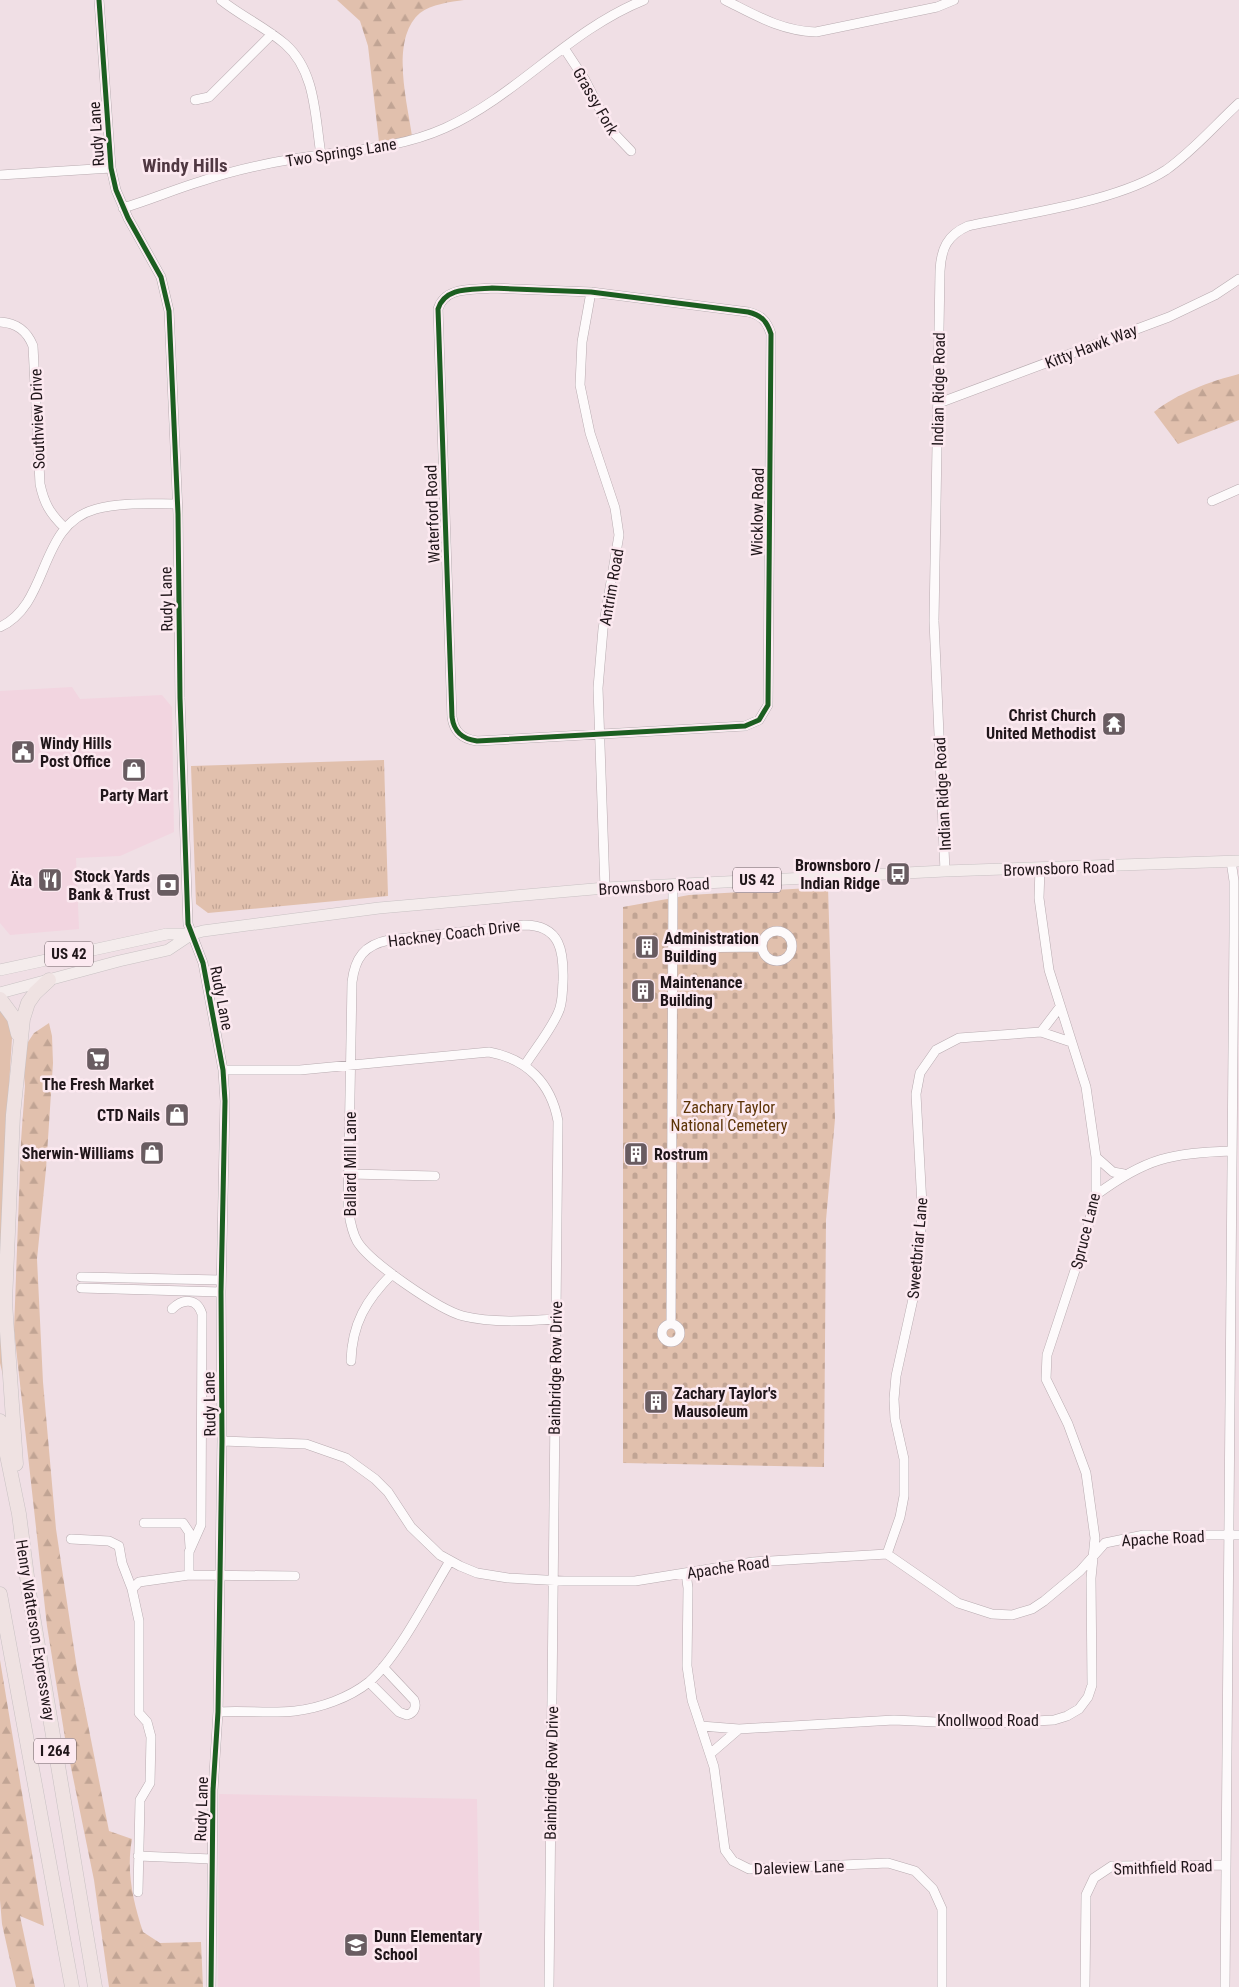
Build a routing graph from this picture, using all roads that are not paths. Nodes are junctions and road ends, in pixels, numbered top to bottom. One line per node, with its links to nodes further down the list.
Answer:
1 (99, 0): 12 (street, Rudy Lane)
2 (221, 0): 6 (street)
3 (644, 0): 7 (street, Two Springs Lane)
4 (725, 0): 5 (street)
5 (954, 0)
6 (272, 34): 8 (street); 11 (street)
7 (564, 48): 10 (street, Grassy Fork); 11 (street, Two Springs Lane)
8 (195, 100)
9 (1239, 103): 18 (street, Indian Ridge Road)
10 (631, 151)
11 (321, 155): 14 (street, Two Springs Lane)
12 (111, 168): 13 (street); 14 (street, Rudy Lane)
13 (0, 175)
14 (123, 208): 21 (street, Rudy Lane)
15 (1239, 279): 18 (street, Kitty Hawk Way)
16 (590, 292): 24 (street, Antrim Road); 24 (street, Waterford Road); 24 (street, Wicklow Road)
17 (0, 322): 22 (street, Southview Drive)
18 (939, 403): 27 (street, Indian Ridge Road)
19 (1239, 489): 20 (street)
20 (1212, 501)
21 (176, 504): 22 (street); 30 (street, Rudy Lane)
22 (65, 528): 23 (street)
23 (0, 627)
24 (600, 734): 29 (street, Antrim Road)
25 (1235, 861): 26 (main road, Brownsboro Road / US 42); 45 (street)
26 (1040, 868): 27 (main road, Brownsboro Road / US 42); 38 (street, Spruce Lane)
27 (945, 871): 28 (main road, Brownsboro Road / US 42)
28 (673, 884): 29 (main road, Brownsboro Road / US 42); 32 (street)
29 (605, 888): 30 (main road, Brownsboro Road / US 42)
30 (192, 934): 34 (main road, Brownsboro Road / US 42); 35 (main road, Brownsboro Road / US 42); 44 (street, Rudy Lane)
31 (762, 947): 32 (street)
32 (673, 948): 58 (street)
33 (362, 953): 42 (street, Ballard Mill Lane); 43 (street, Hackney Coach Drive)
34 (0, 970)
35 (49, 980): 36 (main road, Brownsboro Road / US 42); 40 (highway)
36 (0, 993)
37 (0, 999): 40 (highway)
38 (1060, 1007): 39 (street); 41 (street, Spruce Lane)
39 (1041, 1032): 41 (street, Sweetbriar Lane); 68 (street, Sweetbriar Lane)
40 (20, 1040): 62 (highway)
41 (1071, 1042): 46 (street, Spruce Lane)
42 (350, 1065): 43 (street, Bainbridge Row Drive); 44 (street, Bainbridge Row Drive); 47 (street, Ballard Mill Lane)
43 (525, 1065): 57 (street, Bainbridge Row Drive)
44 (223, 1070): 53 (street, Rudy Lane)
45 (1232, 1150): 48 (street); 64 (street)
46 (1096, 1157): 48 (street); 50 (street, Spruce Lane)
47 (350, 1174): 49 (street); 51 (street, Ballard Mill Lane)
48 (1124, 1174): 50 (street)
49 (435, 1176)
50 (1096, 1195): 69 (street, Spruce Lane)
51 (392, 1274): 57 (street, Ballard Mill Lane); 59 (street)
52 (81, 1277): 53 (street)
53 (221, 1280): 55 (street, Rudy Lane)
54 (81, 1288): 55 (street)
55 (221, 1292): 61 (street, Rudy Lane)
56 (172, 1309): 67 (street)
57 (556, 1319): 75 (street, Bainbridge Row Drive)
58 (671, 1324)
59 (351, 1361)
60 (0, 1421): 62 (highway, Henry Watterson Expressway / I 264)
61 (222, 1442): 70 (street, Apache Road); 74 (street, Rudy Lane)
62 (19, 1514): 89 (highway, Henry Watterson Expressway / I 264)
63 (144, 1523): 67 (street)
64 (1229, 1534): 65 (street, Apache Road); 69 (street, Apache Road); 86 (street)
65 (1239, 1535)
66 (72, 1539): 76 (street)
67 (190, 1547): 72 (street)
68 (887, 1554): 69 (street, Apache Road); 71 (street, Apache Road)
69 (1092, 1556): 82 (street, Knollwood Road)
70 (450, 1561): 75 (street, Apache Road); 78 (street)
71 (686, 1573): 75 (street, Apache Road); 81 (street, Daleview Lane)
72 (189, 1575): 74 (street); 76 (street)
73 (295, 1576): 74 (street)
74 (220, 1577): 80 (street, Rudy Lane)
75 (553, 1580): 91 (street, Bainbridge Row Drive)
76 (132, 1589): 84 (street)
77 (0, 1594): 88 (highway, Henry Watterson Expressway / I 264)
78 (383, 1667): 79 (street); 79 (street)
79 (369, 1682): 80 (street)
80 (218, 1712): 85 (street, Rudy Lane)
81 (700, 1726): 82 (street, Knollwood Road); 83 (street, Daleview Lane)
82 (739, 1729): 83 (street)
83 (710, 1754): 92 (street, Daleview Lane)
84 (138, 1856): 85 (street); 87 (street)
85 (212, 1859): 90 (street, Rudy Lane)
86 (1226, 1865): 93 (street, Smithfield Road); 94 (street)
87 (138, 1892)
88 (72, 1987)
89 (95, 1987)
90 (211, 1987)
91 (549, 1987)
92 (942, 1987)
93 (1085, 1987)
94 (1225, 1987)

